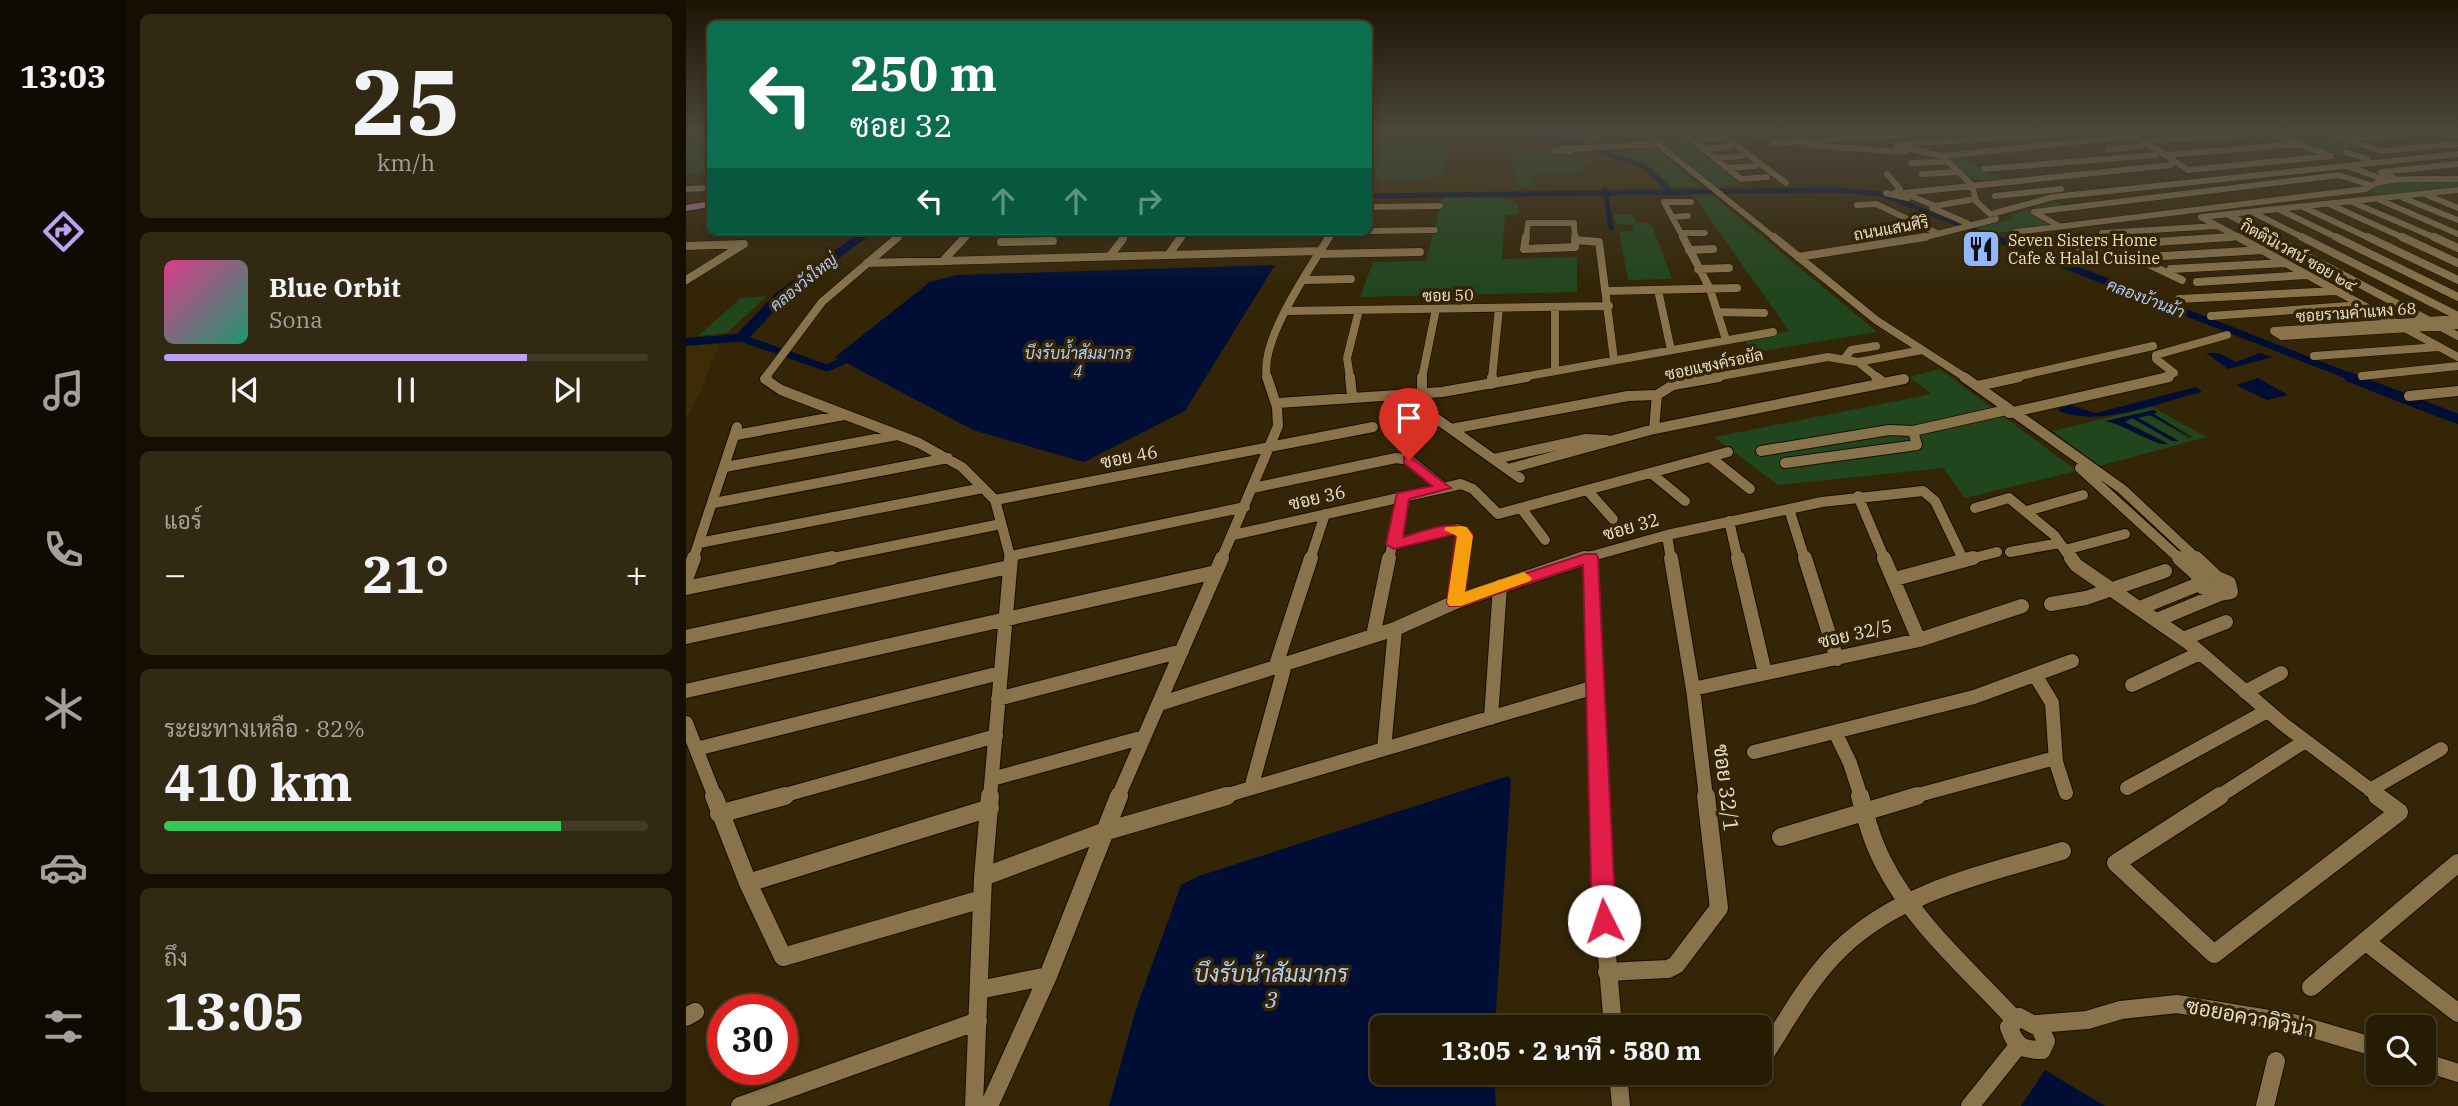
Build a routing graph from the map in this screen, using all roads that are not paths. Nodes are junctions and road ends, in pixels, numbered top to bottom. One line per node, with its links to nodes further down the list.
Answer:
1 (1700, 184): 15 (street)
2 (1705, 184): 15 (street)
3 (1895, 184): 18 (street)
4 (1985, 184): 11 (street)
5 (2057, 184): 20 (street)
6 (2126, 184): 20 (street)
7 (2180, 184): 20 (street, ถนนแสนศิริ)
8 (2265, 184): 16 (street)
9 (2366, 184): 12 (street)
10 (2375, 184): 12 (street)
11 (1972, 185): 24 (street); 24 (street)
12 (2370, 185): 39 (street)
13 (707, 188): 14 (street)
14 (686, 189)
15 (1712, 189): 78 (street); 78 (street)
16 (2193, 192): 39 (street); 47 (street)
17 (1886, 193): 18 (street)
18 (1895, 193): 46 (street)
19 (2458, 193): 21 (street)
20 (2072, 194): 22 (street); 30 (street, ถนนแสนศิริ)
21 (2424, 194): 23 (street); 36 (street)
22 (1996, 196)
23 (2400, 196): 25 (street); 45 (street)
24 (1975, 199): 43 (street)
25 (2376, 199): 26 (street); 56 (street)
26 (2352, 201): 28 (street); 70 (street)
27 (1691, 202): 44 (street)
28 (2328, 204): 34 (street); 83 (street)
29 (1857, 205): 50 (street)
30 (2035, 205): 43 (street, ถนนแสนศิริ); 43 (street, ถนนแสนศิริ)
31 (707, 206): 38 (main road)
32 (1426, 206): 33 (street); 35 (street); 41 (street)
33 (1440, 206)
34 (2303, 206): 37 (street); 94 (street)
35 (1372, 207)
36 (2458, 208)
37 (2278, 209): 40 (street); 101 (street)
38 (686, 210)
39 (2226, 210): 40 (street); 47 (street); 48 (street, กิตตินิเวศน์ ซอย ๒๔); 114 (street)
40 (2252, 212): 113 (street)
41 (1423, 215)
42 (1688, 216): 44 (street)
43 (1992, 216): 46 (street, ถนนแสนศิริ); 67 (street, ถนนแสนศิริ)
44 (1672, 217): 53 (street)
45 (2458, 220)
46 (1965, 223): 50 (street, ถนนแสนศิริ)
47 (2059, 226): 52 (street)
48 (2217, 226): 55 (street); 62 (street, กิตตินิเวศน์ ซอย ๒๔)
49 (1435, 230): 51 (street)
50 (1939, 230): 67 (street, ถนนแสนศิริ)
51 (1372, 231)
52 (2015, 232)
53 (1681, 233): 54 (street); 72 (street)
54 (1706, 233)
55 (2102, 233)
56 (2458, 234)
57 (900, 235): 81 (street)
58 (967, 235): 80 (street)
59 (1032, 235): 65 (street)
60 (1180, 235): 76 (street)
61 (1331, 235): 75 (street)
62 (2238, 237): 69 (street); 73 (street, กิตตินิเวศน์ ซอย ๒๔)
63 (1123, 239): 77 (street)
64 (1575, 240): 64 (street); 99 (street)
65 (1032, 241): 66 (street); 79 (street)
66 (1001, 242)
67 (1894, 242): 78 (street, ถนนแสนศิริ)
68 (686, 246): 85 (street)
69 (2079, 247)
70 (2458, 248)
71 (1713, 249): 72 (street)
72 (1689, 250): 86 (street)
73 (2263, 250): 82 (street, กิตตินิเวศน์ ซอย ๒๔); 93 (street)
74 (1420, 252): 75 (street)
75 (1320, 253): 76 (street); 92 (street)
76 (1169, 254): 77 (street)
77 (1110, 256): 79 (street)
78 (1793, 256): 127 (street)
79 (1037, 258): 80 (street)
80 (943, 261): 81 (street)
81 (867, 263): 147 (street)
82 (2285, 263): 87 (street); 89 (street, กิตตินิเวศน์ ซอย ๒๔)
83 (2458, 263)
84 (1730, 268): 86 (street)
85 (703, 269): 88 (street); 91 (street)
86 (1698, 269): 97 (street)
87 (2171, 269)
88 (686, 270)
89 (2307, 275): 95 (street); 100 (street, กิตตินิเวศน์ ซอย ๒๔)
90 (1351, 279): 92 (street)
91 (686, 280)
92 (1305, 280): 109 (street)
93 (2182, 280)
94 (2458, 280)
95 (2197, 282)
96 (1737, 288): 97 (street)
97 (1710, 289): 98 (street); 110 (street)
98 (1658, 290): 99 (street); 126 (street)
99 (1607, 291): 104 (street)
100 (2338, 291): 102 (street); 103 (street, กิตตินิเวศน์ ซอย ๒๔)
101 (2458, 297)
102 (2179, 299)
103 (2362, 305): 112 (street); 115 (street, กิตตินิเวศน์ ซอย ๒๔)
104 (1609, 306): 105 (street, ซอย 50); 131 (street)
105 (1555, 307): 106 (street, ซอย 50); 134 (street)
106 (1499, 308): 107 (street, ซอย 50); 138 (street)
107 (1436, 309): 108 (street, ซอย 50); 142 (street)
108 (1359, 310): 109 (street, ซอย 50); 141 (street)
109 (1288, 311): 145 (street)
110 (1717, 312): 111 (street); 122 (street)
111 (1764, 313)
112 (2211, 316)
113 (2458, 317): 114 (street, ซอยรามคำแหง 68)
114 (2429, 321): 115 (street, ซอยรามคำแหง 68); 117 (street)
115 (2396, 323): 118 (street, กิตตินิเวศน์ ซอย ๒๔); 118 (street, ซอยรามคำแหง 68)
116 (2458, 325): 117 (street, ซอยรามคำแหง 68)
117 (2440, 326): 118 (street, ซอยรามคำแหง 68); 121 (street)
118 (2406, 328): 125 (street, กิตตินิเวศน์ ซอย ๒๔)
119 (1773, 332): 122 (street)
120 (2227, 335): 146 (street)
121 (2458, 335)
122 (1726, 340): 126 (street)
123 (1875, 346): 130 (street)
124 (2153, 346): 139 (street)
125 (2439, 347): 128 (street); 129 (street, กิตตินิเวศน์ ซอย ๒๔)
126 (1671, 350): 131 (street)
127 (1922, 353): 132 (street, ซอยแซงค์รอยัล); 139 (street); 146 (street)
128 (2314, 356)
129 (2458, 357)
130 (1845, 358): 132 (street, ซอยแซงค์รอยัล); 143 (street, ซอยแซงค์รอยัล)
131 (1614, 360): 134 (street)
132 (1862, 365): 137 (street, ซอยแซงค์รอยัล)
133 (2458, 366): 135 (street)
134 (1555, 371): 138 (street)
135 (2362, 376)
136 (1904, 379): 137 (street)
137 (1885, 383): 151 (street)
138 (1490, 384): 142 (street)
139 (1978, 386): 146 (street)
140 (2458, 391): 144 (street)
141 (1352, 395): 142 (street); 145 (street)
142 (1422, 395)
143 (1657, 395): 150 (street); 151 (street, ซอยแซงค์รอยัล)
144 (2410, 396)
145 (1278, 402): 155 (street)
146 (2007, 412): 152 (street); 200 (street); 203 (street)
147 (844, 415): 153 (street); 164 (street)
148 (1437, 419): 150 (street)
149 (1373, 427): 155 (street, ซอย 46)
150 (1451, 429): 161 (street)
151 (1654, 429): 154 (street)
152 (1913, 431): 156 (street); 162 (street)
153 (897, 435): 160 (street); 164 (street)
154 (1608, 440): 161 (street); 165 (street)
155 (1270, 447): 169 (street); 176 (street, ซอย 46)
156 (1782, 447): 157 (street); 162 (street)
157 (1761, 451)
158 (1728, 452): 159 (street, ซอย 36)
159 (1710, 457): 166 (street, ซอย 36); 171 (street)
160 (947, 458): 168 (street); 178 (street)
161 (1494, 459): 165 (street)
162 (1797, 461): 163 (street)
163 (1785, 463)
164 (725, 467): 178 (street)
165 (1508, 469): 167 (street)
166 (1651, 473): 172 (street, ซอย 36); 177 (street)
167 (1521, 478)
168 (983, 488): 176 (street); 192 (street)
169 (1253, 488): 170 (street); 179 (street)
170 (1444, 488): 174 (street, ซอย 36); 181 (street, ซอย 36)
171 (1750, 489)
172 (1587, 491): 181 (street, ซอย 36); 185 (street)
173 (2083, 495): 183 (street)
174 (1402, 496): 184 (street, ซอย 36); 193 (street)
175 (1858, 496): 182 (street, ซอย 32); 196 (street, ซอย 32); 202 (street)
176 (995, 500): 187 (street)
177 (1685, 501)
178 (714, 503): 192 (street)
179 (1245, 507): 189 (street); 197 (street)
180 (1975, 508): 183 (street)
181 (1521, 509): 191 (street)
182 (1789, 509): 186 (street, ซอย 32); 222 (street)
183 (2026, 511): 194 (street)
184 (1325, 514): 189 (street, ซอย 36); 224 (street)
185 (1613, 519)
186 (1729, 521): 190 (street, ซอย 32); 226 (street)
187 (1001, 524): 197 (street); 205 (street)
188 (2125, 534): 194 (street)
189 (1233, 535): 199 (street)
190 (1667, 535): 195 (street, ซอย 32); 231 (street, ซอย 32/1)
191 (1545, 540)
192 (699, 543): 201 (street)
193 (1394, 544): 208 (street); 216 (street)
194 (2063, 546): 196 (street); 206 (street)
195 (1590, 557): 204 (street, ซอย 32); 230 (street)
196 (1963, 558): 202 (street)
197 (1010, 561): 213 (street); 217 (street)
198 (2165, 571): 206 (street)
199 (1216, 572): 213 (street); 220 (street)
200 (2215, 576): 203 (street); 207 (street)
201 (686, 579)
202 (1895, 579): 218 (street)
203 (2199, 580): 207 (street); 211 (street)
204 (1500, 586): 208 (street, ซอย 32); 237 (street)
205 (686, 588)
206 (2110, 590): 209 (street); 211 (street)
207 (2221, 594): 212 (street)
208 (1455, 602): 215 (street, ซอย 32)
209 (2051, 604)
210 (2022, 606): 218 (street, ซอย 32/5)
211 (2140, 608): 212 (street)
212 (2157, 620): 219 (street)
213 (1004, 621): 225 (street); 232 (street)
214 (2226, 622): 219 (street)
215 (1395, 629): 216 (street, ซอย 32); 244 (street)
216 (1373, 636): 224 (street, ซอย 32)
217 (686, 637)
218 (1919, 639): 222 (street, ซอย 32/5)
219 (2183, 639): 221 (street)
220 (1182, 651): 234 (street); 235 (street)
221 (2200, 653): 229 (street); 233 (street)
222 (1837, 659): 226 (street, ซอย 32/5)
223 (2072, 661): 228 (street)
224 (1280, 667): 235 (street, ซอย 32); 249 (street)
225 (1000, 673): 234 (street); 243 (street)
226 (1765, 673): 231 (street, ซอย 32/5)
227 (2281, 673): 233 (street)
228 (2035, 675): 239 (street); 247 (street)
229 (2132, 685)
230 (1595, 687): 237 (street); 265 (street)
231 (1693, 688): 265 (street, ซอย 32/1)
232 (686, 691)
233 (2245, 692): 236 (street)
234 (998, 699): 240 (street)
235 (1159, 704): 241 (street)
236 (2267, 711): 242 (street); 250 (street)
237 (1490, 718): 244 (street)
238 (686, 723): 243 (street)
239 (1835, 732): 246 (street); 254 (street)
240 (996, 736): 248 (street); 255 (street)
241 (1144, 737): 248 (street); 256 (street)
242 (2305, 741): 251 (street); 251 (street)
243 (696, 749): 255 (street)
244 (1384, 749): 249 (street)
245 (2441, 749): 251 (street)
246 (1754, 752)
247 (2055, 758): 252 (street); 254 (street)
248 (992, 779): 253 (street)
249 (1251, 788): 256 (street)
250 (2126, 788)
251 (2371, 790)
252 (2066, 793)
253 (990, 808): 260 (street); 261 (street)
254 (1864, 810): 257 (street); 263 (street)
255 (719, 814): 261 (street)
256 (1103, 832): 260 (street); 266 (street)
257 (1781, 836)
258 (2062, 851): 263 (street)
259 (2458, 863): 264 (street)
260 (983, 877): 262 (street)
261 (748, 883): 262 (street)
262 (982, 899): 268 (street)
263 (1909, 901): 271 (street); 275 (street)
264 (2365, 942): 267 (street); 269 (street)
265 (1607, 972): 270 (street)
266 (1048, 976): 268 (street); 283 (street)
267 (2311, 987)
268 (979, 990): 272 (street)
269 (2458, 1013)
270 (1612, 1015)
271 (2014, 1019): 273 (street, ซอยอควาดิวิน่า); 276 (street)
272 (978, 1021): 281 (street); 282 (street)
273 (2037, 1024): 274 (street, ซอยอควาดิวิน่า); 276 (street)
274 (2366, 1044)
275 (1772, 1045)
276 (2018, 1046): 285 (street)
277 (2458, 1060): 279 (street)
278 (2276, 1061): 286 (street)
279 (2436, 1061)
280 (1619, 1085): 284 (street)
281 (740, 1106)
282 (974, 1106)
283 (989, 1106)
284 (1621, 1106)
285 (1970, 1106)
286 (2265, 1106)

